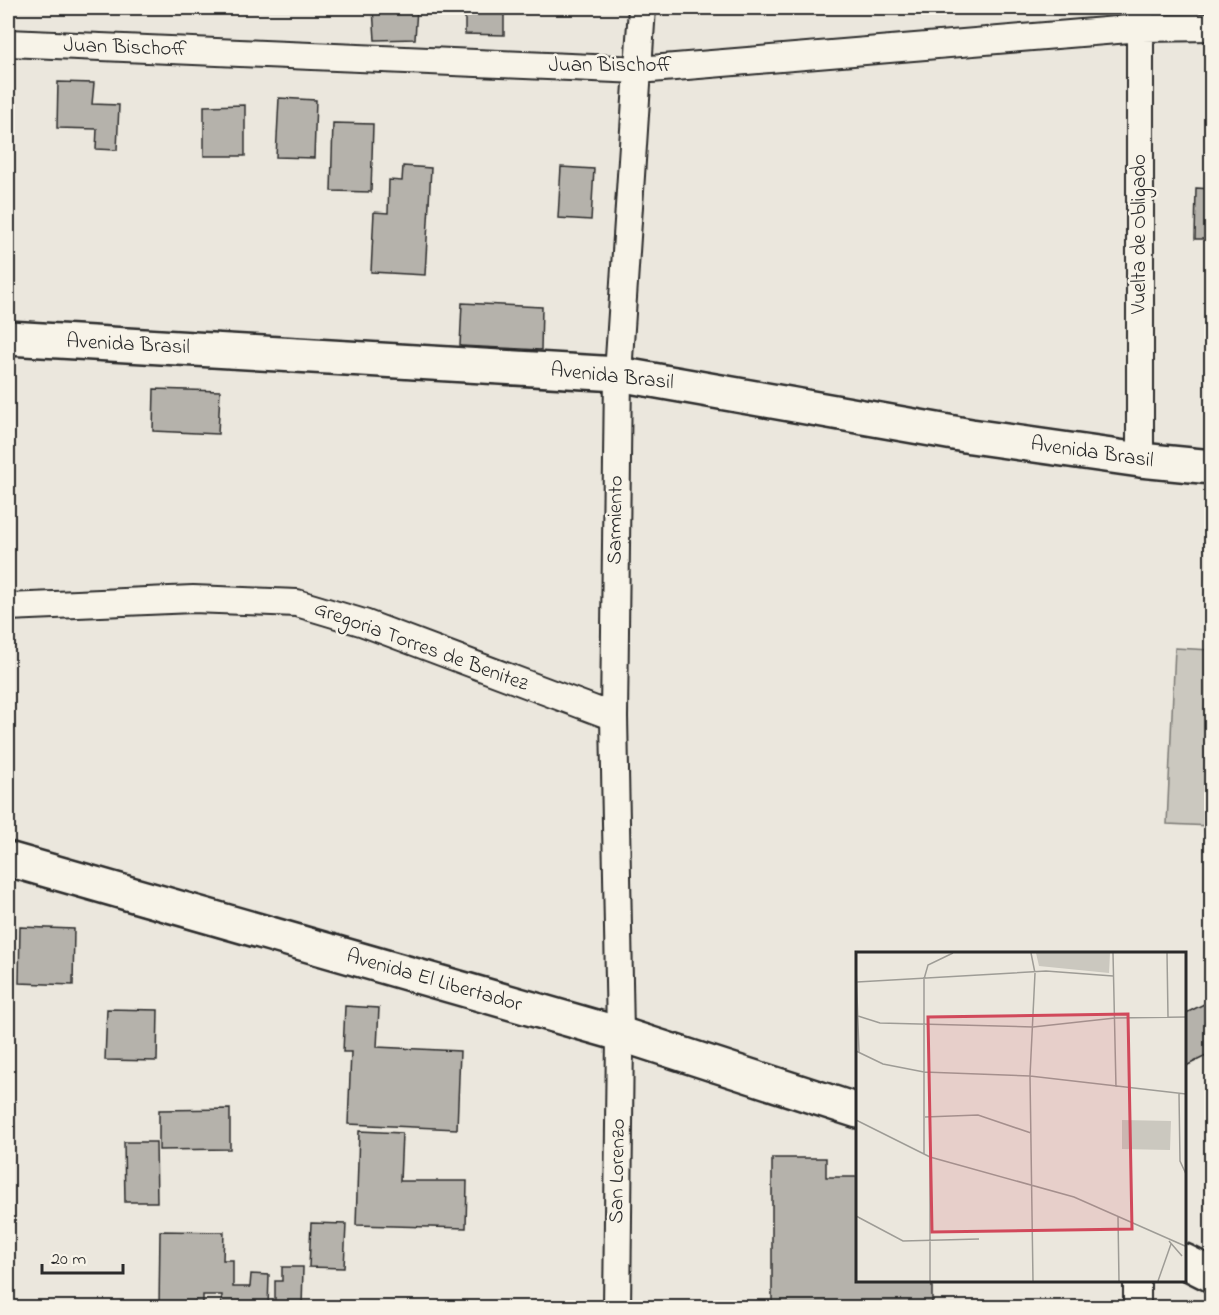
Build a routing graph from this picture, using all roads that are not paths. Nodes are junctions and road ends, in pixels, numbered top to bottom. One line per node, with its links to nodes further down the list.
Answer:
1 (642, 8): 5 (street, Sarmiento)
2 (1140, 18): 3 (street, Juan Bischoff); 5 (street, Juan Bischoff); 8 (street, Vuelta de Obligado)
3 (1212, 27)
4 (8, 43): 5 (street, Juan Bischoff)
5 (639, 70): 7 (street, Sarmiento)
6 (8, 338): 7 (main road, Avenida Brasil)
7 (618, 374): 8 (main road, Avenida Brasil); 11 (street, Sarmiento)
8 (1140, 460): 9 (main road, Avenida Brasil)
9 (1212, 467)
10 (8, 607): 11 (street, Gregoria Torres de Benitez)
11 (614, 717): 13 (street, Sarmiento)
12 (8, 859): 13 (main road, Avenida El Libertador)
13 (620, 1034): 14 (main road, Avenida El Libertador); 18 (street, San Lorenzo)
14 (856, 1110)
15 (1186, 1262): 16 (main road)
16 (1212, 1275)
17 (1137, 1282): 19 (street)
18 (617, 1308)
19 (1137, 1308)

